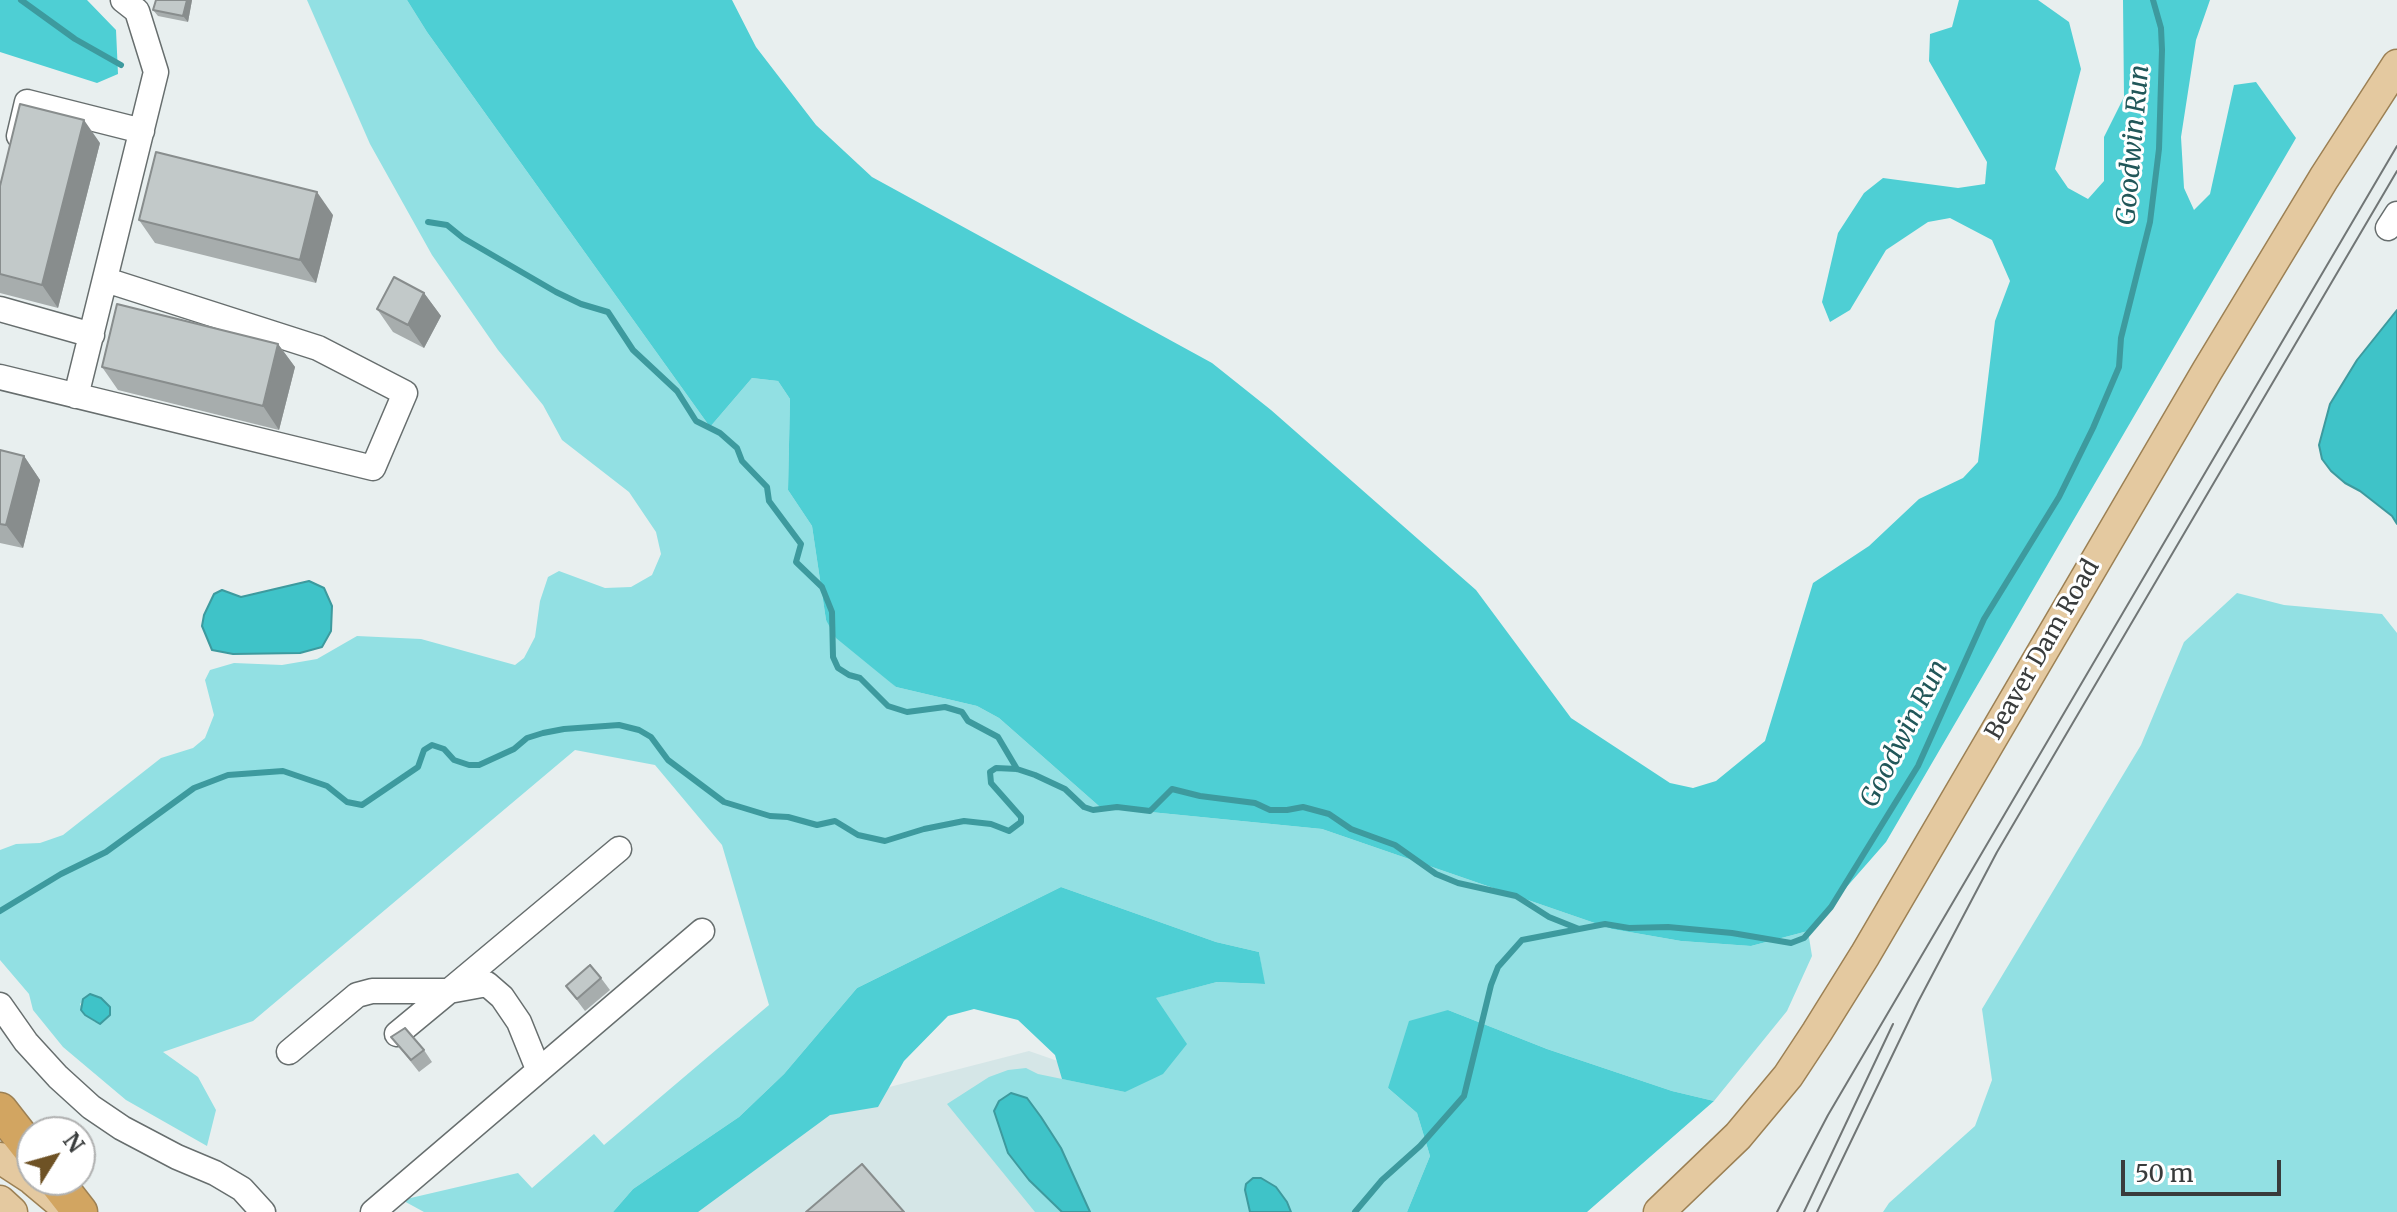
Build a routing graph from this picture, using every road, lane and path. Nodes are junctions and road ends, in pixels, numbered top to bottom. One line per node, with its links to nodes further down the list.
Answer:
1 (123, 0): 3 (lane)
2 (2397, 65): 27 (main road, Beaver Dam Road)
3 (142, 131): 4 (lane); 5 (lane)
4 (14, 157)
5 (106, 280): 7 (lane); 9 (lane)
6 (0, 309): 7 (lane)
7 (92, 335): 9 (lane)
8 (0, 377): 9 (lane)
9 (76, 396)
10 (619, 849): 12 (lane)
11 (702, 931): 16 (lane)
12 (449, 991): 14 (lane); 15 (lane); 16 (lane)
13 (0, 1005): 25 (lane)
14 (397, 1034)
15 (289, 1052)
16 (538, 1069): 26 (lane)
17 (0, 1110): 18 (highway)
18 (16, 1130)
19 (52, 1196): 23 (main road)
20 (68, 1196): 24 (highway)
21 (0, 1201): 22 (main road)
22 (12, 1212)
23 (72, 1212)
24 (80, 1212)
25 (263, 1212)
26 (373, 1212)
27 (1659, 1212)

